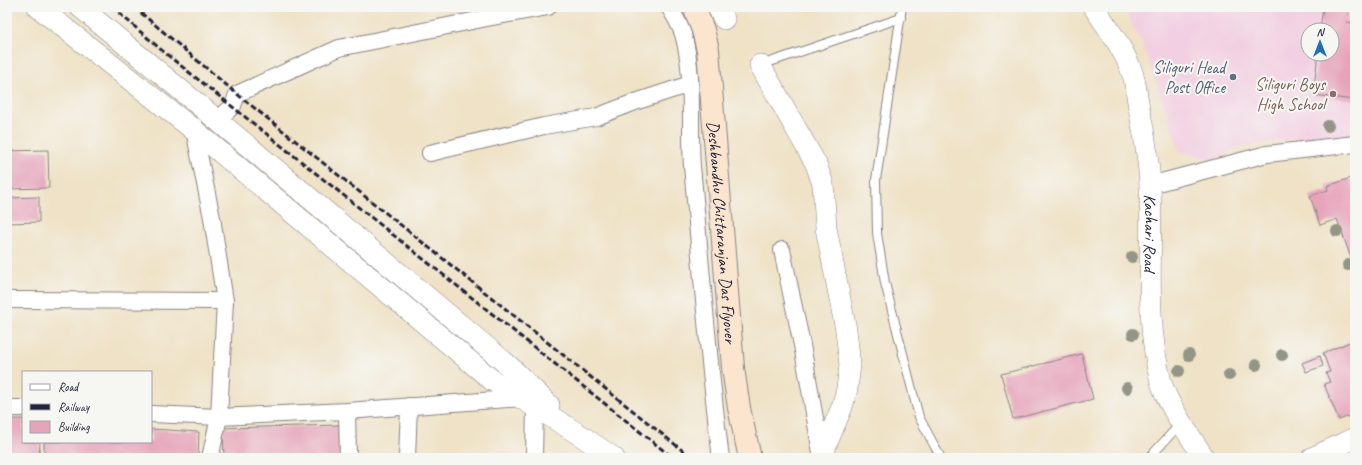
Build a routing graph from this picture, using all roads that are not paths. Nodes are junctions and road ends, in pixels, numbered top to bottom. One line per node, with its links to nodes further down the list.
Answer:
1 (38, 7): 16 (street)
2 (80, 7): 14 (street)
3 (548, 7): 8 (street)
4 (669, 7): 11 (street)
5 (694, 7): 39 (main road, Deshbandhu Chittaranjan Das Flyover, bridge)
6 (902, 7): 10 (lane)
7 (1094, 7): 19 (street, Kachari Road)
8 (486, 12): 15 (street)
9 (721, 13): 11 (street)
10 (900, 18): 12 (lane); 41 (lane)
11 (682, 32): 13 (street)
12 (760, 65): 40 (street)
13 (690, 84): 18 (street); 38 (street)
14 (198, 105): 15 (street); 16 (street)
15 (217, 120): 31 (street)
16 (194, 130): 22 (street); 23 (street)
17 (1355, 144): 19 (street)
18 (430, 153)
19 (1150, 185): 30 (street, Kachari Road)
20 (782, 250): 40 (street)
21 (7, 300): 22 (street)
22 (225, 300): 29 (street)
23 (528, 402): 24 (street); 31 (street); 36 (street)
24 (409, 406): 27 (street); 35 (street)
25 (7, 408): 26 (street)
26 (22, 408)
27 (347, 411): 29 (street); 34 (street)
28 (152, 414): 29 (street)
29 (219, 417): 33 (street)
30 (1182, 422): 42 (lane); 43 (street, Kachari Road)
31 (580, 435): 37 (street)
32 (1355, 438): 44 (street)
33 (210, 458)
34 (348, 458)
35 (407, 458)
36 (534, 458)
37 (614, 458)
38 (721, 458)
39 (750, 458)
40 (822, 458)
41 (940, 458)
42 (1149, 458)
43 (1204, 458)
44 (1312, 458)

